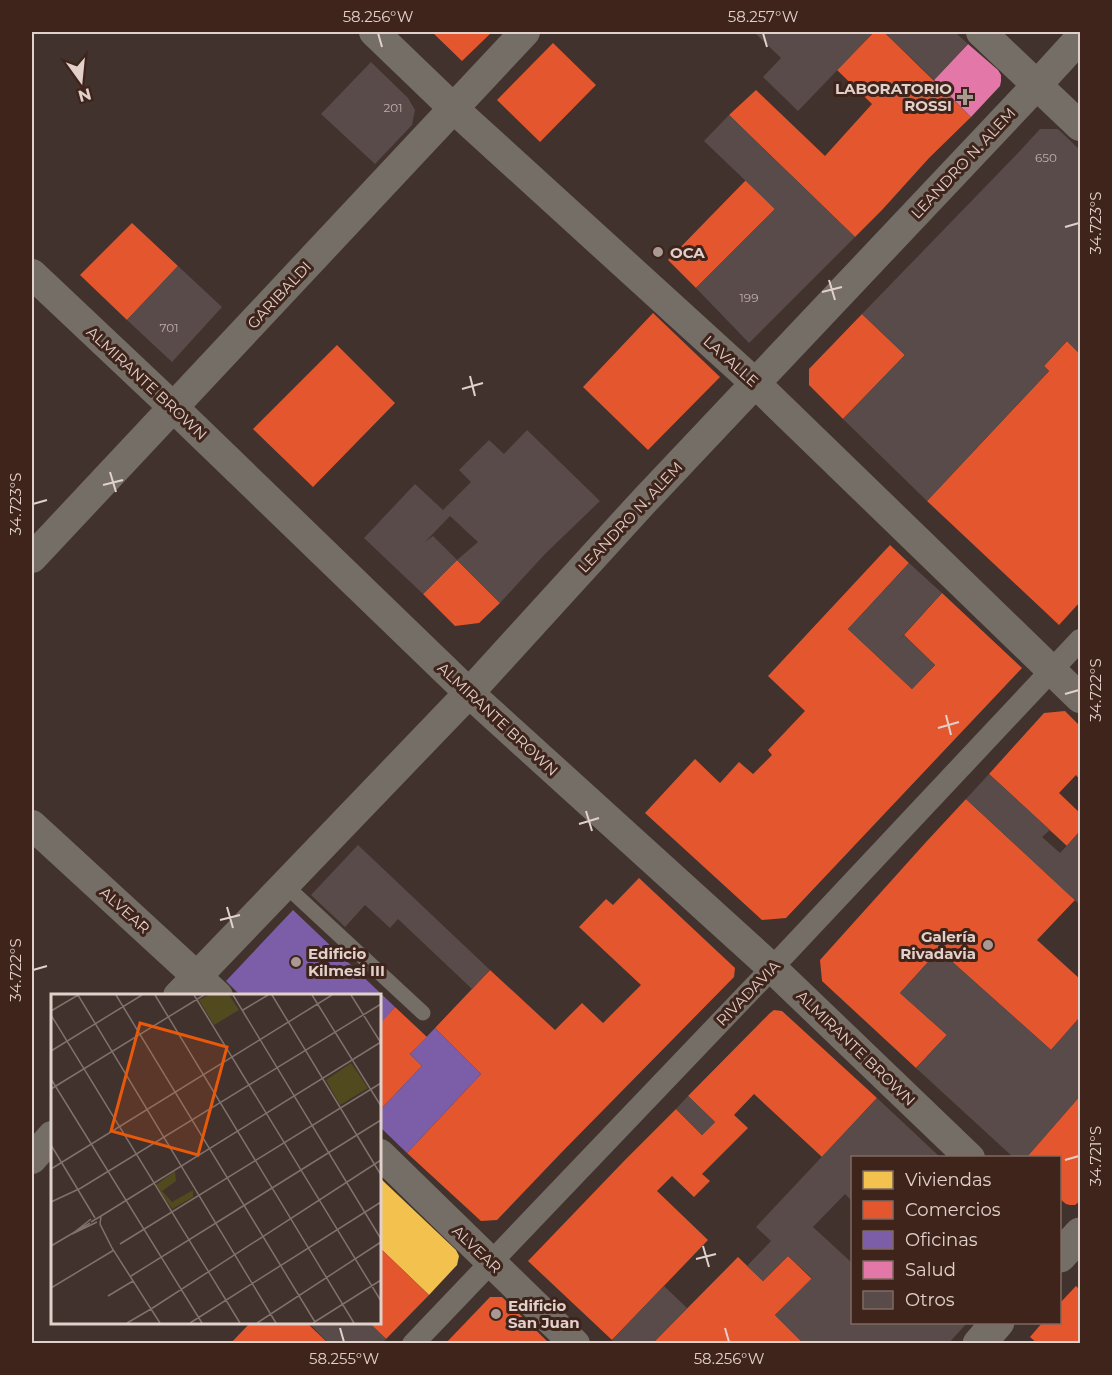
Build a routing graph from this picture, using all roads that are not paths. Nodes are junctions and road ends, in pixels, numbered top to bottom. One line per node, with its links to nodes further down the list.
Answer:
1 (374, 32): 6 (street, LAVALLE)
2 (525, 32): 6 (street, GARIBALDI)
3 (981, 32): 5 (street)
4 (1080, 38): 5 (street, LEANDRO N. ALEM)
5 (1037, 85): 7 (street); 9 (street, LEANDRO N. ALEM)
6 (453, 108): 9 (street, LAVALLE); 10 (street, GARIBALDI)
7 (1080, 126)
8 (32, 274): 10 (street, ALMIRANTE BROWN)
9 (755, 383): 13 (street, LAVALLE); 14 (street, LEANDRO N. ALEM)
10 (174, 408): 11 (street, GARIBALDI); 14 (street, ALMIRANTE BROWN)
11 (32, 558)
12 (1080, 640): 13 (street, RIVADAVIA)
13 (1053, 670): 15 (street, LAVALLE); 18 (street, RIVADAVIA)
14 (469, 693): 17 (street, LEANDRO N. ALEM); 18 (street, ALMIRANTE BROWN)
15 (1080, 698)
16 (32, 825): 19 (street, ALVEAR)
17 (285, 885): 19 (street, LEANDRO N. ALEM); 21 (lane)
18 (772, 968): 24 (street, ALMIRANTE BROWN); 26 (street, RIVADAVIA)
19 (188, 985): 20 (street, ALVEAR)
20 (213, 994)
21 (423, 1013)
22 (51, 1137): 25 (street)
23 (381, 1155): 26 (street, ALVEAR)
24 (968, 1156)
25 (32, 1159)
26 (491, 1263): 28 (street, RIVADAVIA); 29 (street, ALVEAR)
27 (997, 1324): 30 (street)
28 (413, 1344)
29 (575, 1344)
30 (979, 1344)

